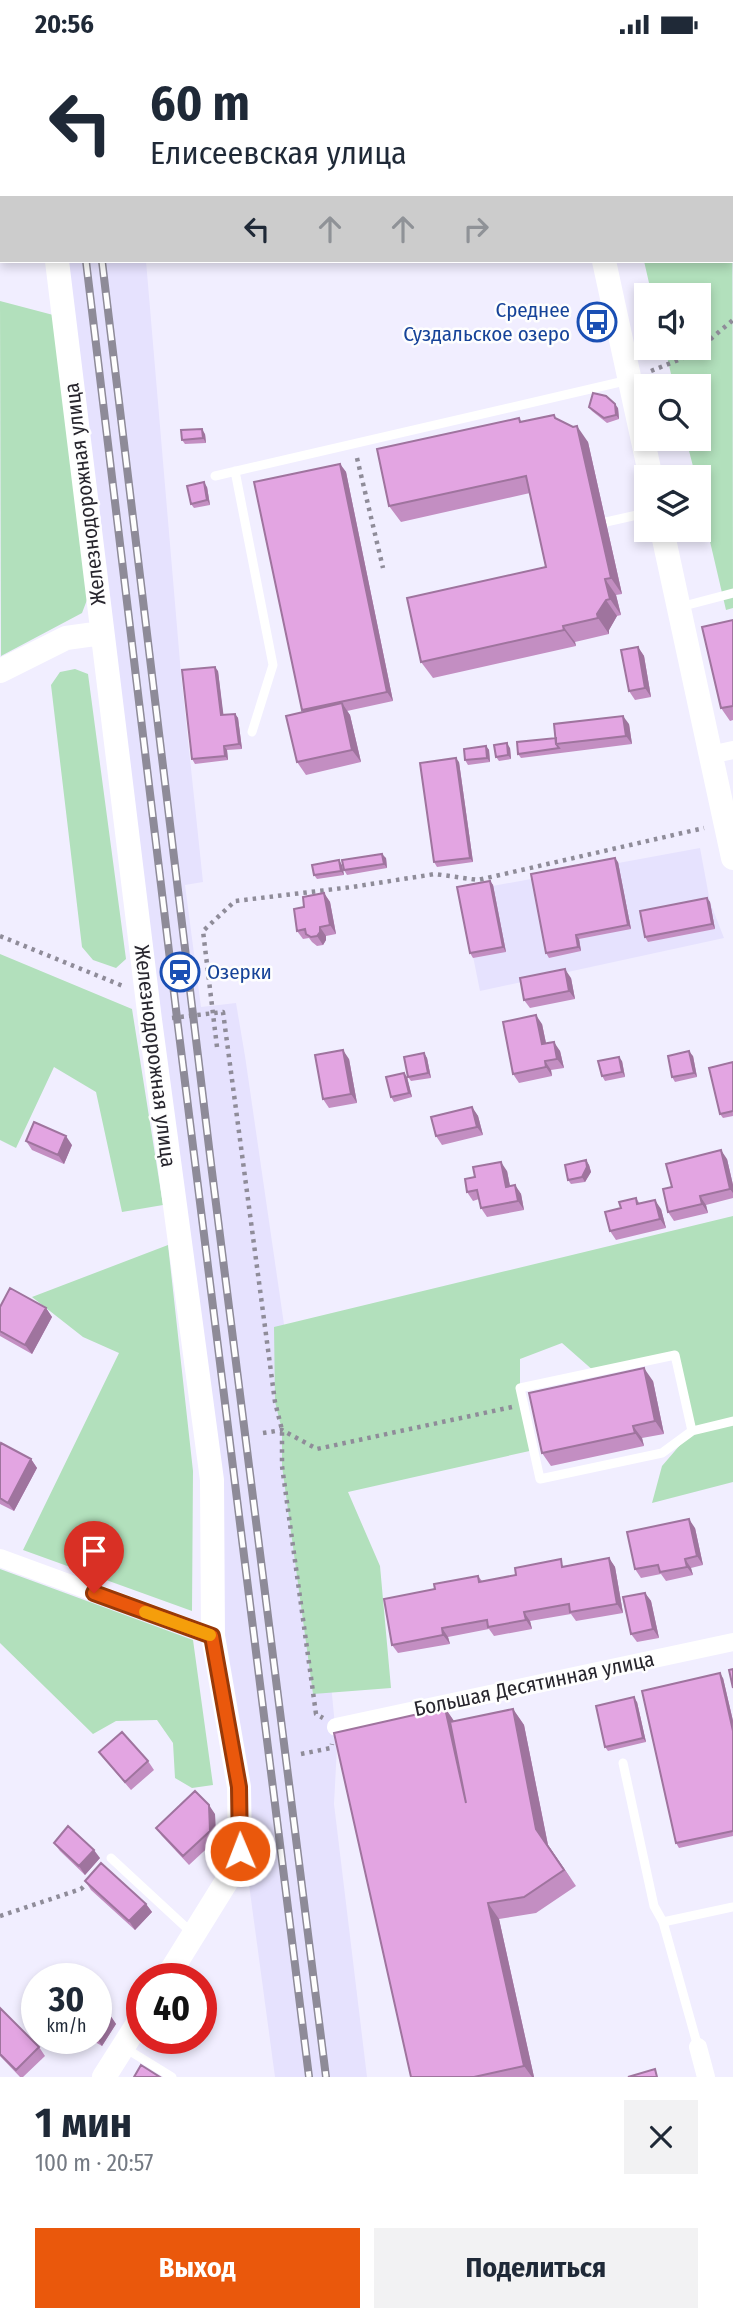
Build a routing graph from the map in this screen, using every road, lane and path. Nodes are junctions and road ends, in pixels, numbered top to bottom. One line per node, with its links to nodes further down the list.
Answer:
1 (57, 263): 14 (street, Железнодорожная улица)
2 (604, 263): 4 (street)
3 (733, 320): 4 (path)
4 (630, 379): 5 (lane); 6 (street)
5 (353, 443): 7 (lane); 12 (path)
6 (648, 465)
7 (235, 471): 8 (lane); 19 (lane)
8 (215, 476)
9 (634, 516): 10 (lane)
10 (606, 522)
11 (665, 542): 15 (street)
12 (383, 568)
13 (733, 593): 15 (lane)
14 (97, 597): 16 (street, Железнодорожная улица); 17 (street)
15 (679, 607): 20 (street)
16 (102, 633): 17 (street); 34 (street, Железнодорожная улица)
17 (66, 638): 18 (street)
18 (0, 671)
19 (252, 732)
20 (721, 752): 21 (street)
21 (725, 824): 22 (street); 25 (path)
22 (733, 858)
23 (0, 936): 24 (path)
24 (128, 988)
25 (214, 1014): 26 (path); 27 (path); 30 (path)
26 (169, 1019)
27 (217, 1047)
28 (523, 1405): 30 (path); 31 (lane); 31 (lane)
29 (733, 1422): 31 (lane)
30 (282, 1430): 32 (path); 36 (path)
31 (692, 1431)
32 (263, 1433)
33 (0, 1558): 34 (street)
34 (212, 1636): 44 (street, Железнодорожная улица)
35 (733, 1642): 36 (street, Большая Десятинная улица)
36 (335, 1727)
37 (331, 1748): 38 (path)
38 (301, 1754)
39 (623, 1763): 43 (lane)
40 (111, 1859): 42 (path); 44 (lane)
41 (733, 1907): 43 (lane)
42 (0, 1916)
43 (663, 1922): 48 (lane)
44 (194, 1934): 45 (street)
45 (176, 1963)
46 (126, 2042): 47 (street)
47 (123, 2047): 49 (street); 50 (lane)
48 (698, 2047): 51 (street)
49 (104, 2077)
50 (172, 2077)
51 (706, 2077)

